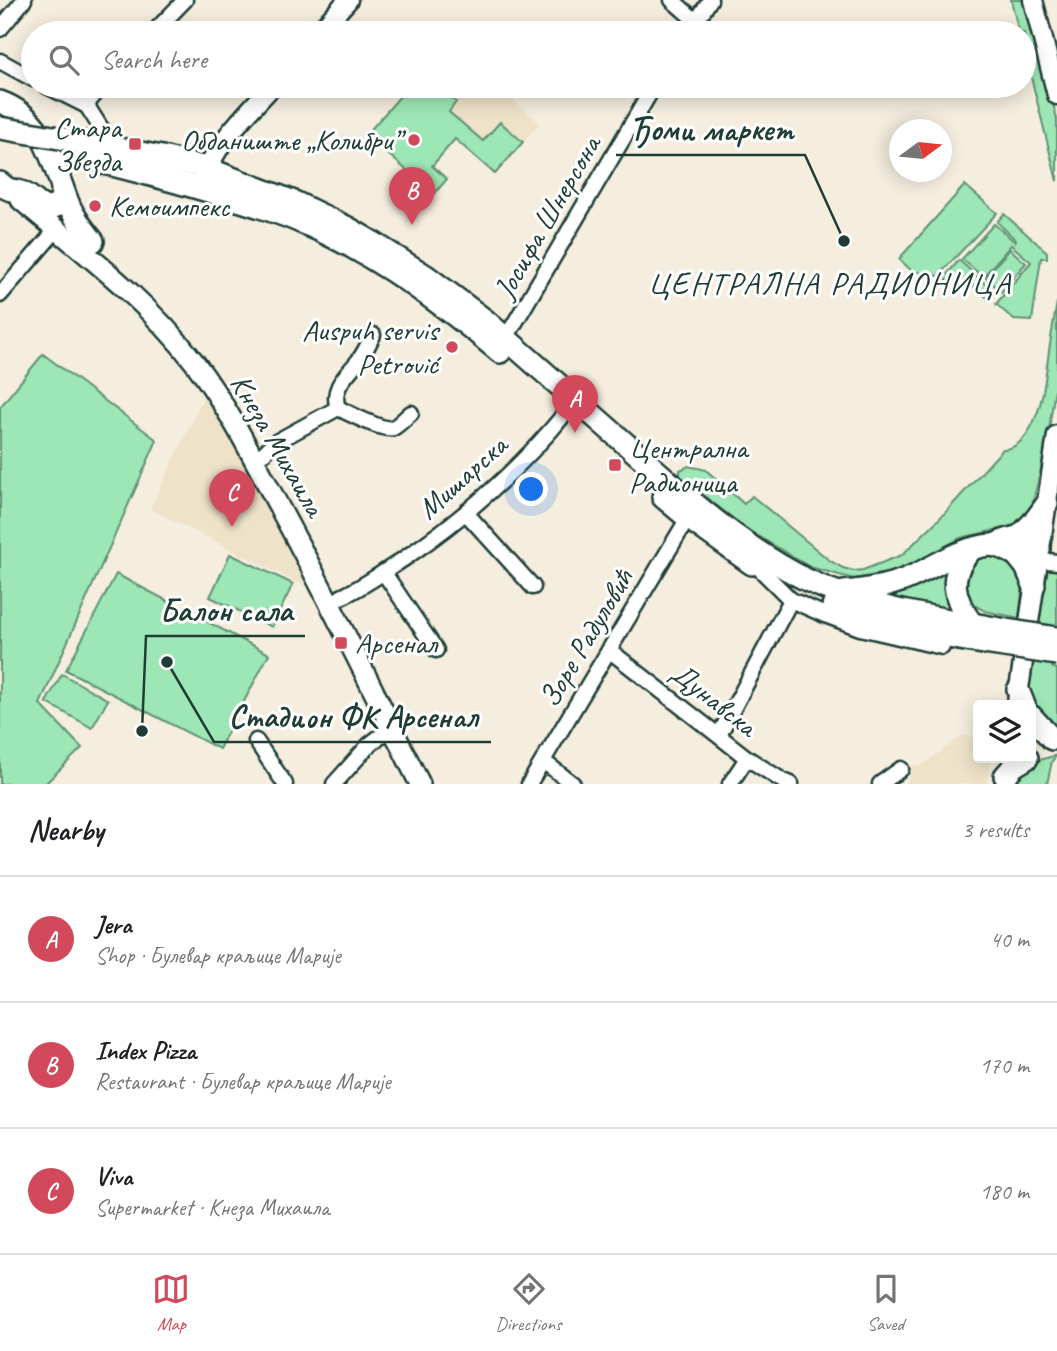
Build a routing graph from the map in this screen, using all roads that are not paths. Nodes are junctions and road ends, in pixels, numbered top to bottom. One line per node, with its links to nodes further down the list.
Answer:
1 (24, 0): 11 (street)
2 (185, 0): 7 (street)
3 (348, 0): 8 (street)
4 (672, 0): 9 (street)
5 (710, 0): 10 (street)
6 (1032, 0): 14 (street)
7 (165, 21)
8 (329, 21)
9 (688, 21)
10 (696, 21)
11 (0, 29)
12 (0, 61): 13 (street)
13 (21, 72)
14 (1057, 95)
15 (71, 98): 20 (street)
16 (92, 98): 20 (street)
17 (261, 98): 25 (street)
18 (647, 98): 32 (street, Јосифа Шнерсона)
19 (0, 102): 27 (main road)
20 (87, 106): 23 (street); 24 (street)
21 (0, 128): 23 (main road, bridge)
22 (0, 142): 23 (main road)
23 (78, 146): 24 (main road); 25 (main road)
24 (122, 150): 25 (main road)
25 (203, 178): 32 (main road); 34 (main road)
26 (5, 187): 27 (main road); 28 (main road, Кнеза Михаила)
27 (62, 187): 29 (main road)
28 (57, 230): 29 (main road); 30 (street); 59 (main road, Кнеза Михаила)
29 (93, 242): 37 (main road, Кнеза Михаила)
30 (0, 295)
31 (373, 335): 33 (street)
32 (506, 338): 48 (main road)
33 (338, 408): 35 (street); 37 (street)
34 (567, 411): 39 (street, Мишарска); 40 (main road)
35 (411, 413)
36 (1057, 435): 38 (street)
37 (264, 453): 49 (main road, Кнеза Михаила)
38 (1047, 504): 42 (main road)
39 (466, 513): 45 (street, Мишарска); 47 (street)
40 (688, 518): 44 (main road); 56 (street, Зоре Радуловић)
41 (971, 550): 42 (main road); 48 (main road); 51 (main road)
42 (1029, 551): 43 (street); 46 (main road)
43 (1057, 562)
44 (761, 570): 50 (street); 52 (main road)
45 (384, 573): 49 (street, Мишарска); 55 (street)
46 (1034, 585): 58 (street)
47 (533, 587)
48 (837, 592): 51 (main road)
49 (341, 597): 71 (main road, Кнеза Михаила)
50 (791, 600): 54 (street); 61 (street)
51 (972, 624): 52 (main road)
52 (1005, 638): 53 (main road, bridge); 57 (main road, bridge)
53 (1057, 638)
54 (942, 647)
55 (436, 650)
56 (609, 650): 61 (street, Дунавска); 65 (street, Зоре Радуловић)
57 (1057, 654)
58 (1020, 700)
59 (391, 727): 69 (street); 70 (main road, Кнеза Михаила)
60 (1036, 731): 63 (main road)
61 (719, 735): 64 (street, Дунавска)
62 (256, 741): 68 (street)
63 (1042, 748): 67 (main road)
64 (747, 758): 74 (street); 75 (street, Дунавска)
65 (543, 761): 72 (street, Зоре Радуловић); 73 (street)
66 (901, 769): 76 (street)
67 (1005, 773)
68 (285, 784)
69 (334, 784)
70 (420, 784)
71 (434, 784)
72 (529, 784)
73 (573, 784)
74 (730, 784)
75 (791, 784)
76 (880, 784)

